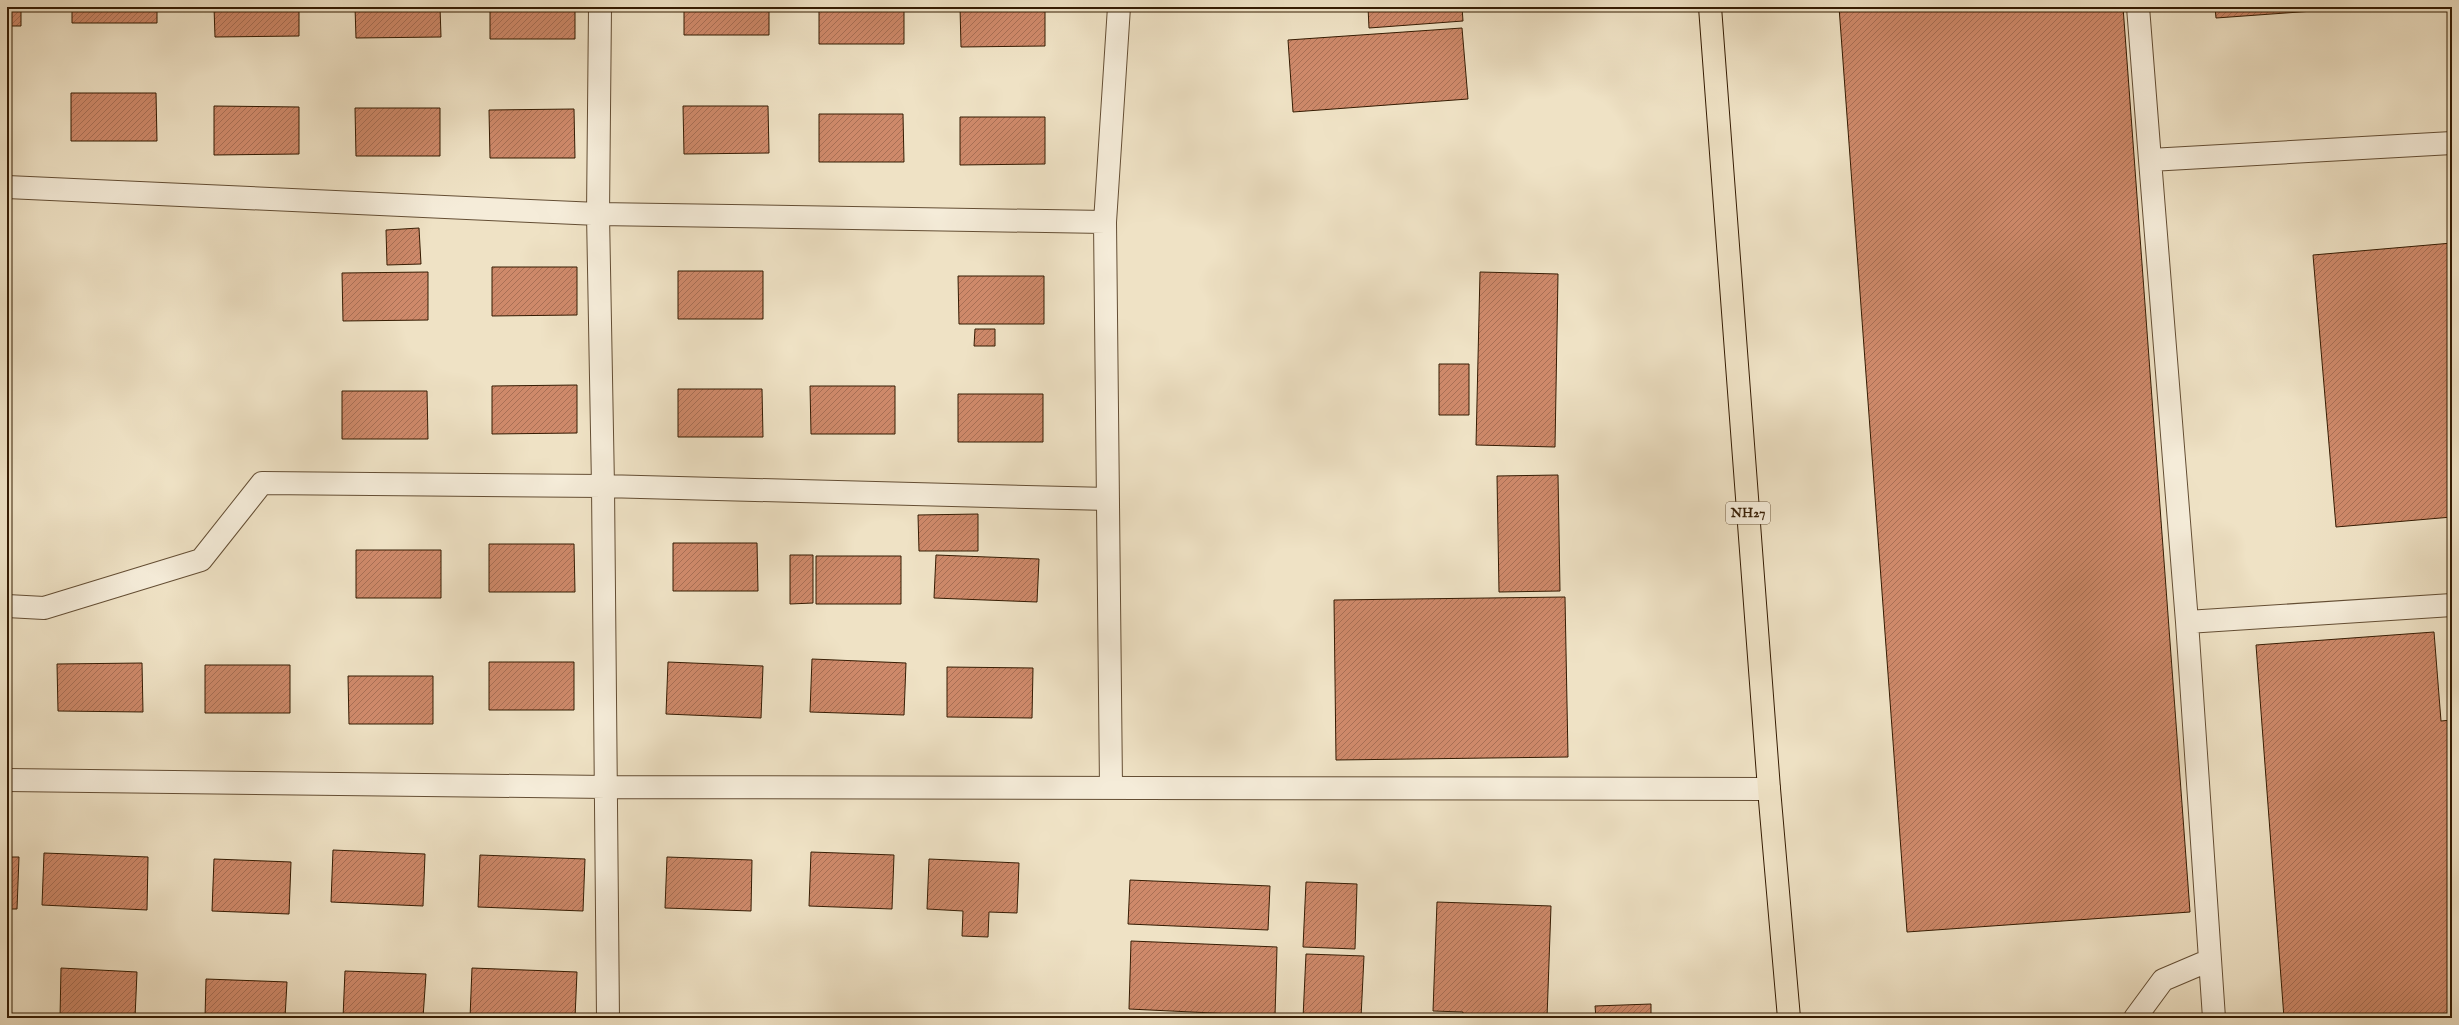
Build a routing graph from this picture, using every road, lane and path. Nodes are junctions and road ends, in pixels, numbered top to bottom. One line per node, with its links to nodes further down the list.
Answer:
1 (600, 7): 8 (street)
2 (1119, 7): 9 (street)
3 (1710, 7): 18 (highway, NH27)
4 (2138, 7): 6 (street)
5 (2452, 143): 6 (street)
6 (2150, 160): 14 (street)
7 (7, 187): 8 (street)
8 (598, 214): 9 (street); 10 (street)
9 (1105, 222): 11 (street)
10 (604, 486): 11 (street); 13 (street); 16 (street)
11 (1108, 498): 17 (street)
12 (2452, 605): 14 (street)
13 (7, 606)
14 (2187, 622): 19 (street)
15 (7, 780): 16 (street)
16 (606, 787): 17 (street); 20 (street)
17 (1111, 787): 18 (street)
18 (1769, 789): 21 (highway, NH27)
19 (2210, 960): 22 (street); 23 (street)
20 (608, 1018)
21 (1789, 1018)
22 (2134, 1018)
23 (2214, 1018)

